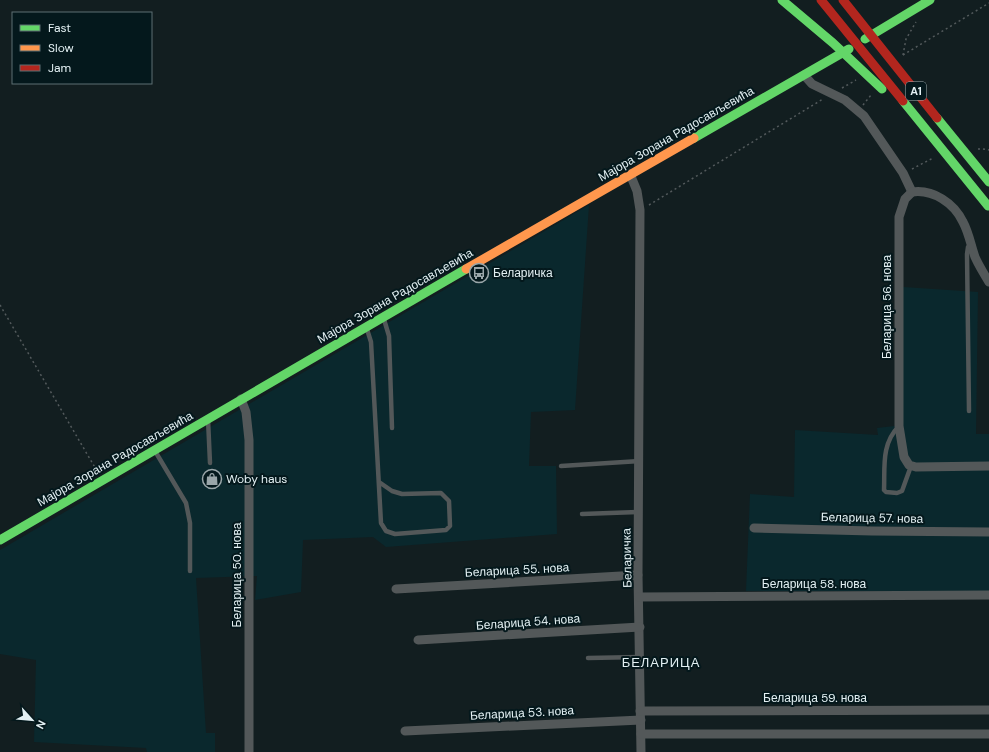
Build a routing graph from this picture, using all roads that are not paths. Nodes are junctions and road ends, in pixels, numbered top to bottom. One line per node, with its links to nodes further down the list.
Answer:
1 (782, 0): 6 (main road, bridge)
2 (821, 0): 6 (main road, A1, bridge)
3 (843, 0): 8 (main road, A1, bridge)
4 (930, 0): 5 (main road, Мајора Зорана Радосављевића)
5 (804, 75): 7 (main road, Мајора Зорана Радосављевића); 9 (street)
6 (941, 155): 10 (main road, A1, bridge)
7 (630, 174): 13 (main road, Мајора Зорана Радосављевића); 21 (street, Беларичка)
8 (989, 182)
9 (912, 192): 11 (street); 18 (street, Беларица 56. нова)
10 (988, 206)
11 (971, 244): 12 (street); 16 (lane)
12 (989, 282)
13 (383, 316): 14 (main road, Мајора Зорана Радосављевића); 19 (lane)
14 (366, 326): 15 (main road, Мајора Зорана Радосављевића); 26 (lane)
15 (241, 399): 17 (main road, Мајора Зорана Радосављевића); 46 (street, Беларица 50. нова)
16 (969, 411)
17 (208, 418): 20 (main road, Мајора Зорана Радосављевића); 22 (lane)
18 (899, 426): 24 (street, Беларица 56. нова); 24 (lane)
19 (392, 428)
20 (154, 449): 31 (main road, Мајора Зорана Радосављевића); 32 (lane)
21 (640, 461): 23 (lane); 27 (street, Беларичка)
22 (210, 463)
23 (562, 466)
24 (911, 466): 25 (street)
25 (989, 466)
26 (379, 482): 26 (lane)
27 (638, 512): 28 (lane); 33 (street, Беларичка)
28 (582, 514)
29 (754, 528): 30 (street, Беларица 57. нова)
30 (989, 532)
31 (0, 540)
32 (190, 571)
33 (638, 576): 34 (street, Беларица 55. нова); 36 (street, Беларичка)
34 (396, 589)
35 (989, 595): 36 (street, Беларица 58. нова)
36 (639, 597): 37 (street, Беларичка)
37 (640, 626): 38 (street, Беларица 54. нова); 39 (street, Беларичка)
38 (418, 640)
39 (640, 657): 40 (lane); 42 (street, Беларичка)
40 (588, 658)
41 (989, 710): 42 (street, Беларица 59. нова)
42 (640, 715): 43 (street, Беларица 53. нова); 44 (street, Беларичка)
43 (405, 731)
44 (641, 734): 45 (street); 47 (street, Беларичка)
45 (989, 734)
46 (249, 752)
47 (641, 752)

